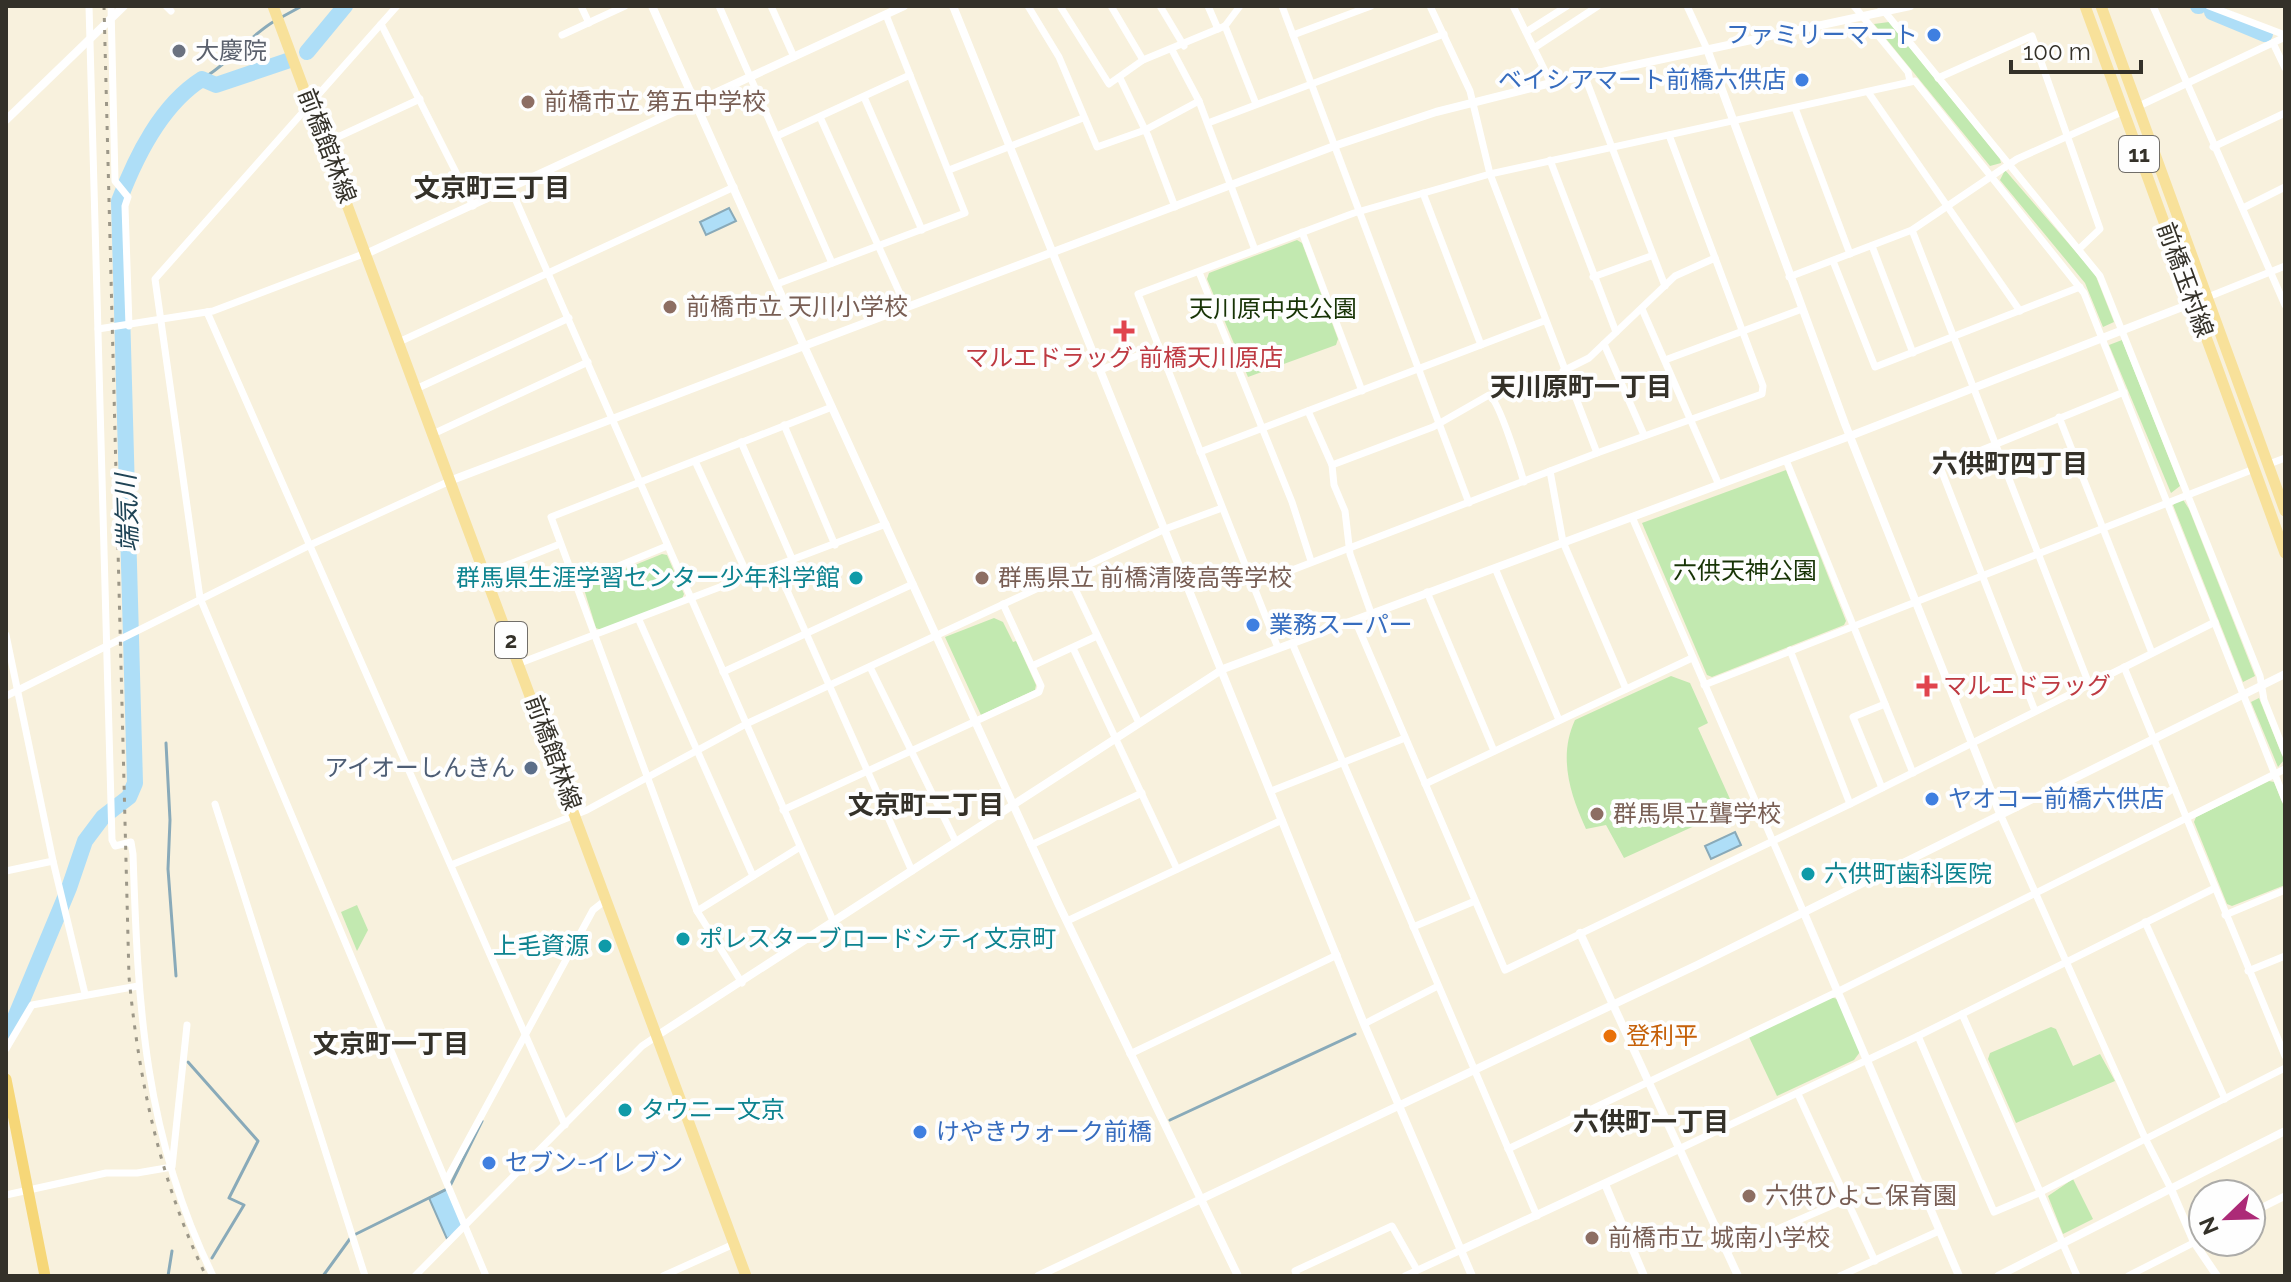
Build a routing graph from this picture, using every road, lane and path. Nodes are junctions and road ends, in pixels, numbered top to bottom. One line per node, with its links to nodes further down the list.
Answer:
1 (89, 6): 44 (street)
2 (111, 6): 35 (street)
3 (124, 6): 35 (street)
4 (273, 6): 68 (main road, 前橋館林線 / 2)
5 (397, 6): 37 (street)
6 (581, 6): 36 (street)
7 (625, 6): 36 (street)
8 (652, 6): 65 (street)
9 (719, 6): 54 (street)
10 (771, 6): 50 (street)
11 (904, 6): 33 (street)
12 (953, 6): 85 (street)
13 (1060, 6): 56 (street)
14 (1111, 6): 51 (street)
15 (1160, 6): 46 (street)
16 (1208, 6): 38 (street)
17 (1240, 6): 38 (street)
18 (1282, 6): 42 (street)
19 (1371, 6): 42 (street)
20 (1430, 6): 40 (street)
21 (1513, 6): 39 (street)
22 (1567, 6): 39 (street)
23 (1598, 6): 47 (street)
24 (1687, 6): 48 (street)
25 (1854, 6): 34 (street)
26 (1910, 6): 32 (street)
27 (2085, 6): 72 (main road, 前橋玉村線 / 11)
28 (2101, 6): 70 (main road, 前橋玉村線 / 11)
29 (2153, 6): 61 (street)
30 (2209, 6): 43 (street)
31 (1032, 8): 75 (street)
32 (1882, 8): 34 (street); 57 (street)
33 (886, 15): 50 (street); 53 (street)
34 (1861, 15): 48 (street); 58 (street)
35 (112, 17): 44 (street); 137 (street)
36 (589, 23): 41 (street)
37 (381, 24): 64 (street); 68 (street)
38 (1221, 28): 46 (street); 69 (street)
39 (1526, 32): 47 (street)
40 (1444, 34): 60 (street); 67 (street)
41 (562, 35)
42 (1293, 35): 60 (street)
43 (2285, 36): 45 (street)
44 (89, 40): 76 (street); 138 (street)
45 (2273, 43): 52 (street); 61 (street)
46 (1184, 46): 49 (street)
47 (1534, 48): 59 (street)
48 (1707, 49): 55 (street); 77 (street)
49 (1172, 50): 51 (street); 66 (street)
50 (794, 57): 54 (street)
51 (1143, 60): 56 (street)
52 (2285, 68)
53 (910, 75): 63 (street); 90 (street)
54 (751, 77): 65 (street); 82 (street)
55 (1585, 77): 59 (street); 87 (street)
56 (1120, 78): 79 (street)
57 (1938, 78): 81 (street); 89 (street)
58 (1910, 81): 62 (street); 92 (street)
59 (1551, 83): 67 (street)
60 (1312, 84): 69 (street); 84 (street)
61 (2187, 84): 70 (street); 86 (street)
62 (1868, 92): 71 (street); 100 (street)
63 (864, 97): 74 (street); 103 (street)
64 (420, 99): 83 (street); 98 (street)
65 (696, 101): 94 (street); 95 (street)
66 (1199, 101): 78 (street); 79 (street)
67 (1473, 101): 84 (street); 91 (street)
68 (311, 102): 83 (main road, 前橋館林線 / 2); 136 (street)
69 (1256, 104): 78 (street)
70 (2139, 106): 126 (main road, 前橋玉村線 / 11)
71 (1795, 108): 77 (street); 112 (street)
72 (2124, 111): 81 (street); 127 (main road, 前橋玉村線 / 11)
73 (2285, 113): 86 (street)
74 (820, 117): 82 (street); 106 (street)
75 (1083, 118): 79 (street); 85 (street)
76 (6, 120)
77 (1734, 120): 80 (street); 122 (street)
78 (1208, 123): 93 (street)
79 (1145, 130): 99 (street)
80 (1669, 135): 87 (street); 114 (street)
81 (2069, 135): 89 (street); 108 (street)
82 (777, 136): 116 (street)
83 (325, 143): 111 (main road, 前橋館林線 / 2)
84 (1337, 145): 93 (street); 102 (street)
85 (1010, 146): 90 (street); 109 (street)
86 (2213, 147): 101 (street)
87 (1610, 148): 88 (street); 113 (street)
88 (1550, 160): 91 (street); 121 (street)
89 (2008, 164): 92 (street); 108 (street)
90 (949, 170): 103 (street)
91 (1490, 174): 97 (street); 135 (street)
92 (1991, 176): 100 (street); 125 (street)
93 (1230, 186): 99 (street); 110 (street)
94 (510, 187): 98 (street); 118 (street)
95 (734, 187): 118 (street); 123 (street)
96 (2285, 187): 101 (street)
97 (1423, 193): 102 (street); 146 (street)
98 (473, 206): 111 (street)
99 (1175, 207): 109 (street)
100 (1947, 207): 104 (street); 132 (street)
101 (2243, 208): 120 (street)
102 (1359, 211): 105 (street); 153 (street)
103 (922, 230): 106 (street)
104 (1912, 230): 107 (street); 142 (street)
105 (1302, 232): 110 (street); 157 (street)
106 (879, 245): 116 (street); 129 (street)
107 (1872, 246): 112 (street); 149 (street)
108 (2079, 249): 140 (street)
109 (1055, 250): 129 (street); 152 (street)
110 (1255, 250): 119 (street)
111 (368, 253): 133 (street); 144 (main road, 前橋館林線 / 2)
112 (1850, 254): 115 (street)
113 (1651, 256): 121 (street); 124 (street)
114 (1715, 258): 124 (street); 139 (street)
115 (1833, 261): 122 (street); 149 (street)
116 (832, 263): 123 (street)
117 (2285, 266): 120 (street)
118 (548, 272): 134 (street); 144 (street)
119 (1199, 272): 148 (street); 166 (street)
120 (2273, 272): 126 (street); 128 (street)
121 (1593, 277): 141 (street)
122 (1789, 277): 131 (street)
123 (777, 284): 147 (street)
124 (1665, 286): 130 (street)
125 (2080, 287): 132 (street); 143 (street)
126 (2208, 297): 127 (street); 177 (main road, 前橋玉村線 / 11)
127 (2193, 302): 140 (street); 179 (main road, 前橋玉村線 / 11)
128 (2285, 305)
129 (906, 307): 147 (street)
130 (1642, 309): 141 (street); 150 (street)
131 (1802, 309): 139 (street); 169 (street)
132 (2020, 311): 142 (street)
133 (207, 312): 136 (street); 196 (street)
134 (569, 318): 151 (street); 155 (street)
135 (1544, 321): 146 (street); 154 (street)
136 (161, 322): 137 (street); 214 (street)
137 (128, 326): 138 (street)
138 (98, 329): 229 (street)
139 (1742, 331): 150 (street); 163 (street)
140 (2122, 331): 143 (street); 185 (street)
141 (1616, 332): 145 (street)
142 (1953, 338): 149 (street); 156 (street)
143 (2102, 339): 156 (street); 158 (street)
144 (401, 341): 155 (main road, 前橋館林線 / 2)
145 (1604, 344): 154 (street); 168 (street)
146 (1481, 345): 153 (street)
147 (804, 346): 159 (street); 162 (street)
148 (1158, 348): 152 (street); 172 (street)
149 (1913, 353)
150 (1665, 360): 163 (street)
151 (588, 362): 162 (street); 167 (street)
152 (1103, 369): 193 (street)
153 (1419, 369): 157 (street); 164 (street)
154 (1563, 371): 173 (street)
155 (418, 388): 167 (main road, 前橋館林線 / 2)
156 (1972, 389): 169 (street); 171 (street)
157 (1362, 391): 160 (street)
158 (2124, 392): 161 (street); 186 (street)
159 (832, 407): 165 (street); 191 (street)
160 (1308, 411): 166 (street); 178 (street)
161 (2059, 417): 171 (street); 192 (street)
162 (613, 419): 181 (street); 182 (street)
163 (1690, 419): 168 (street); 184 (street)
164 (1439, 424): 178 (street); 183 (street); 187 (street)
165 (784, 425): 170 (street); 197 (street)
166 (1262, 429): 172 (street); 203 (street)
167 (435, 433): 181 (main road, 前橋館林線 / 2)
168 (1644, 435): 173 (street)
169 (1850, 436): 175 (street); 216 (street)
170 (741, 442): 176 (street); 202 (street)
171 (1993, 443): 200 (street); 208 (street)
172 (1200, 452): 188 (street)
173 (1597, 453): 180 (street)
174 (2285, 458): 177 (street)
175 (1786, 460): 184 (street); 222 (street)
176 (695, 461): 182 (street); 209 (street)
177 (2269, 464): 189 (main road, 前橋玉村線 / 11)
178 (1332, 465): 199 (street)
179 (2254, 469): 185 (street); 201 (main road, 前橋玉村線 / 11)
180 (1550, 471): 183 (street); 194 (street)
181 (452, 480): 196 (street); 206 (main road, 前橋館林線 / 2)
182 (638, 481): 195 (street); 198 (street)
183 (1524, 482): 187 (street)
184 (1719, 485): 190 (street)
185 (2186, 493): 186 (street); 245 (street)
186 (2166, 500): 192 (street); 221 (street)
187 (1469, 503): 199 (street)
188 (1222, 508): 193 (street); 212 (street)
189 (2285, 511)
190 (1632, 517): 194 (street); 234 (street)
191 (886, 524): 197 (street); 211 (street)
192 (2102, 527): 200 (street); 233 (street)
193 (1165, 529): 207 (street); 239 (street)
194 (1563, 542): 205 (street); 246 (street)
195 (560, 544): 206 (street); 210 (street)
196 (310, 545): 214 (street); 290 (street)
197 (835, 545): 202 (street)
198 (667, 546): 210 (street); 215 (street)
199 (1349, 548): 203 (street); 218 (street)
200 (2037, 553): 208 (street); 242 (street)
201 (2285, 553)
202 (793, 561): 204 (street)
203 (1311, 561): 212 (street)
204 (777, 568): 209 (street); 225 (street)
205 (1495, 568): 213 (street); 252 (street)
206 (487, 573): 235 (main road, 前橋館林線 / 2)
207 (1068, 574): 217 (street); 227 (street)
208 (1981, 575): 216 (street); 251 (street)
209 (749, 578): 215 (street)
210 (575, 584): 226 (street)
211 (913, 584): 223 (street); 225 (street)
212 (1253, 585): 231 (street)
213 (1427, 592): 218 (street); 262 (street)
214 (200, 598): 229 (street); 341 (street)
215 (691, 600): 219 (street); 240 (street)
216 (1915, 601): 222 (street); 259 (street)
217 (1003, 604): 223 (street); 236 (street)
218 (1371, 613): 220 (street)
219 (639, 620): 226 (street); 260 (street)
220 (1355, 620): 228 (street); 257 (street)
221 (2215, 622): 233 (street); 248 (street)
222 (1853, 626): 232 (street); 250 (street)
223 (936, 634): 237 (street); 253 (street)
224 (6, 635): 247 (street)
225 (806, 635): 240 (street); 243 (street)
226 (595, 636): 235 (street); 269 (street)
227 (1097, 636): 230 (street); 254 (street)
228 (1292, 643): 231 (street); 264 (street)
229 (107, 644): 247 (street); 313 (street)
230 (1073, 648): 236 (street); 256 (street)
231 (1278, 648): 239 (street)
232 (1790, 650): 244 (street); 277 (street)
233 (2152, 653): 238 (street)
234 (1692, 658): 244 (street); 246 (street)
235 (520, 663): 281 (main road, 前橋館林線 / 2)
236 (1032, 666): 253 (street)
237 (870, 667): 243 (street); 261 (street)
238 (2124, 667): 242 (street); 258 (street)
239 (1223, 669): 254 (street); 273 (street)
240 (723, 672): 255 (street)
241 (2285, 674): 245 (street)
242 (2089, 684): 251 (street)
243 (828, 685): 255 (street); 266 (street)
244 (1704, 685): 285 (street)
245 (2260, 686): 248 (street); 263 (street)
246 (1626, 689): 252 (street)
247 (18, 690): 249 (street); 289 (street)
248 (2243, 694): 258 (street); 268 (street)
249 (6, 696)
250 (1885, 704): 267 (street); 271 (street)
251 (2035, 711): 259 (street)
252 (1559, 720): 262 (street)
253 (975, 722): 261 (street); 279 (street)
254 (1139, 723): 256 (street)
255 (746, 724): 260 (street); 280 (street)
256 (1116, 737): 274 (street); 279 (street)
257 (1405, 738): 264 (street); 270 (street)
258 (2154, 739): 272 (street); 282 (street)
259 (1972, 743): 267 (street); 282 (street)
260 (696, 751): 269 (street); 294 (street)
261 (910, 751): 266 (street); 286 (street)
262 (1494, 751): 270 (street)
263 (2285, 753)
264 (1343, 763): 273 (street); 306 (street)
265 (2285, 769): 268 (street)
266 (867, 771): 280 (street); 293 (street)
267 (1913, 773): 271 (street)
268 (2274, 773): 275 (street); 283 (street)
269 (647, 777): 281 (street); 300 (street)
270 (1425, 784): 299 (street)
271 (1882, 788): 277 (street)
272 (2174, 788): 278 (street); 283 (street)
273 (1271, 791): 284 (street)
274 (1142, 793): 287 (street); 291 (street)
275 (2285, 800)
276 (215, 804): 367 (street)
277 (1850, 804): 285 (street)
278 (2150, 804)
279 (1013, 805): 286 (street); 287 (street)
280 (783, 810): 288 (street)
281 (575, 815): 290 (street); 298 (main road, 前橋館林線 / 2)
282 (2001, 816): 297 (street); 301 (street)
283 (2186, 818): 295 (street); 297 (street)
284 (1282, 820): 291 (street); 308 (street)
285 (1772, 841): 301 (street); 307 (street)
286 (956, 842): 293 (street)
287 (1031, 845): 303 (street)
288 (800, 847): 294 (street); 305 (street)
289 (53, 861): 292 (street); 316 (street)
290 (451, 865): 321 (street)
291 (1177, 869): 303 (street)
292 (6, 871)
293 (912, 871): 305 (street)
294 (753, 876): 300 (street)
295 (2215, 888): 302 (street); 304 (street)
296 (2285, 890): 302 (street)
297 (2035, 894): 310 (street); 315 (street)
298 (607, 899): 321 (street); 322 (main road, 前橋館林線 / 2)
299 (1475, 901): 306 (street); 307 (street)
300 (697, 911): 312 (street)
301 (1804, 913): 315 (street); 317 (street)
302 (2225, 915): 311 (street)
303 (1067, 921): 325 (street)
304 (2145, 922): 310 (street); 333 (street)
305 (834, 923): 312 (street)
306 (1413, 927): 314 (street)
307 (1580, 933): 317 (street)
308 (1337, 955): 319 (street); 325 (street)
309 (2285, 956): 311 (street)
310 (2066, 962): 318 (street); 337 (street)
311 (2248, 971): 326 (street)
312 (742, 983): 322 (street)
313 (138, 986): 316 (street); 340 (street)
314 (1438, 986): 319 (street); 329 (street)
315 (1839, 991): 327 (street); 331 (street)
316 (85, 994): 324 (street)
317 (1613, 1004): 329 (street); 331 (street)
318 (1962, 1014): 323 (street); 345 (street)
319 (1364, 1024): 334 (street)
320 (187, 1025): 340 (street)
321 (525, 1033): 335 (street); 341 (street)
322 (658, 1035): 335 (street); 355 (main road, 前橋館林線 / 2)
323 (1918, 1036): 327 (street); 345 (street)
324 (6, 1049)
325 (1130, 1054): 348 (street)
326 (2285, 1056)
327 (1867, 1060): 332 (street); 354 (street)
328 (2285, 1068): 333 (street)
329 (1474, 1071): 334 (street); 339 (street)
330 (6, 1079): 343 (highway)
331 (1650, 1081): 338 (street); 339 (street)
332 (1798, 1094): 338 (street); 349 (street)
333 (2225, 1099): 337 (street)
334 (1399, 1105): 348 (street); 358 (street)
335 (565, 1125): 353 (street)
336 (2285, 1131): 344 (street)
337 (2145, 1138): 344 (street); 345 (street)
338 (1681, 1148): 342 (street); 359 (street)
339 (1508, 1149): 351 (street)
340 (170, 1167): 343 (street); 366 (street)
341 (447, 1179): 353 (street)
342 (1605, 1184): 351 (street); 376 (street)
343 (27, 1189): 346 (street); 365 (highway)
344 (2171, 1189): 352 (street); 356 (street)
345 (2039, 1193): 356 (street)
346 (6, 1195)
347 (2285, 1196): 350 (street)
348 (1200, 1198): 364 (street); 372 (street)
349 (1847, 1199): 359 (street); 361 (street)
350 (2267, 1205)
351 (1537, 1216): 358 (street)
352 (2187, 1219)
353 (464, 1226): 368 (street); 369 (street)
354 (1939, 1231): 361 (street); 379 (street)
355 (734, 1244): 370 (street); 371 (main road, 前橋館林線 / 2)
356 (2061, 1245): 380 (street); 381 (street)
357 (2187, 1246): 382 (street)
358 (1461, 1250): 362 (street); 375 (street)
359 (1729, 1250): 377 (street)
360 (2208, 1258): 383 (street)
361 (1875, 1261): 363 (street)
362 (1417, 1270): 373 (street); 374 (street)
363 (1858, 1273): 378 (street)
364 (1233, 1275)
365 (45, 1276)
366 (213, 1276)
367 (365, 1276)
368 (415, 1276)
369 (486, 1276)
370 (663, 1276)
371 (746, 1276)
372 (1038, 1276)
373 (1297, 1276)
374 (1405, 1276)
375 (1472, 1276)
376 (1644, 1276)
377 (1738, 1276)
378 (1840, 1276)
379 (1959, 1276)
380 (1998, 1276)
381 (2077, 1276)
382 (2128, 1276)
383 (2217, 1276)

